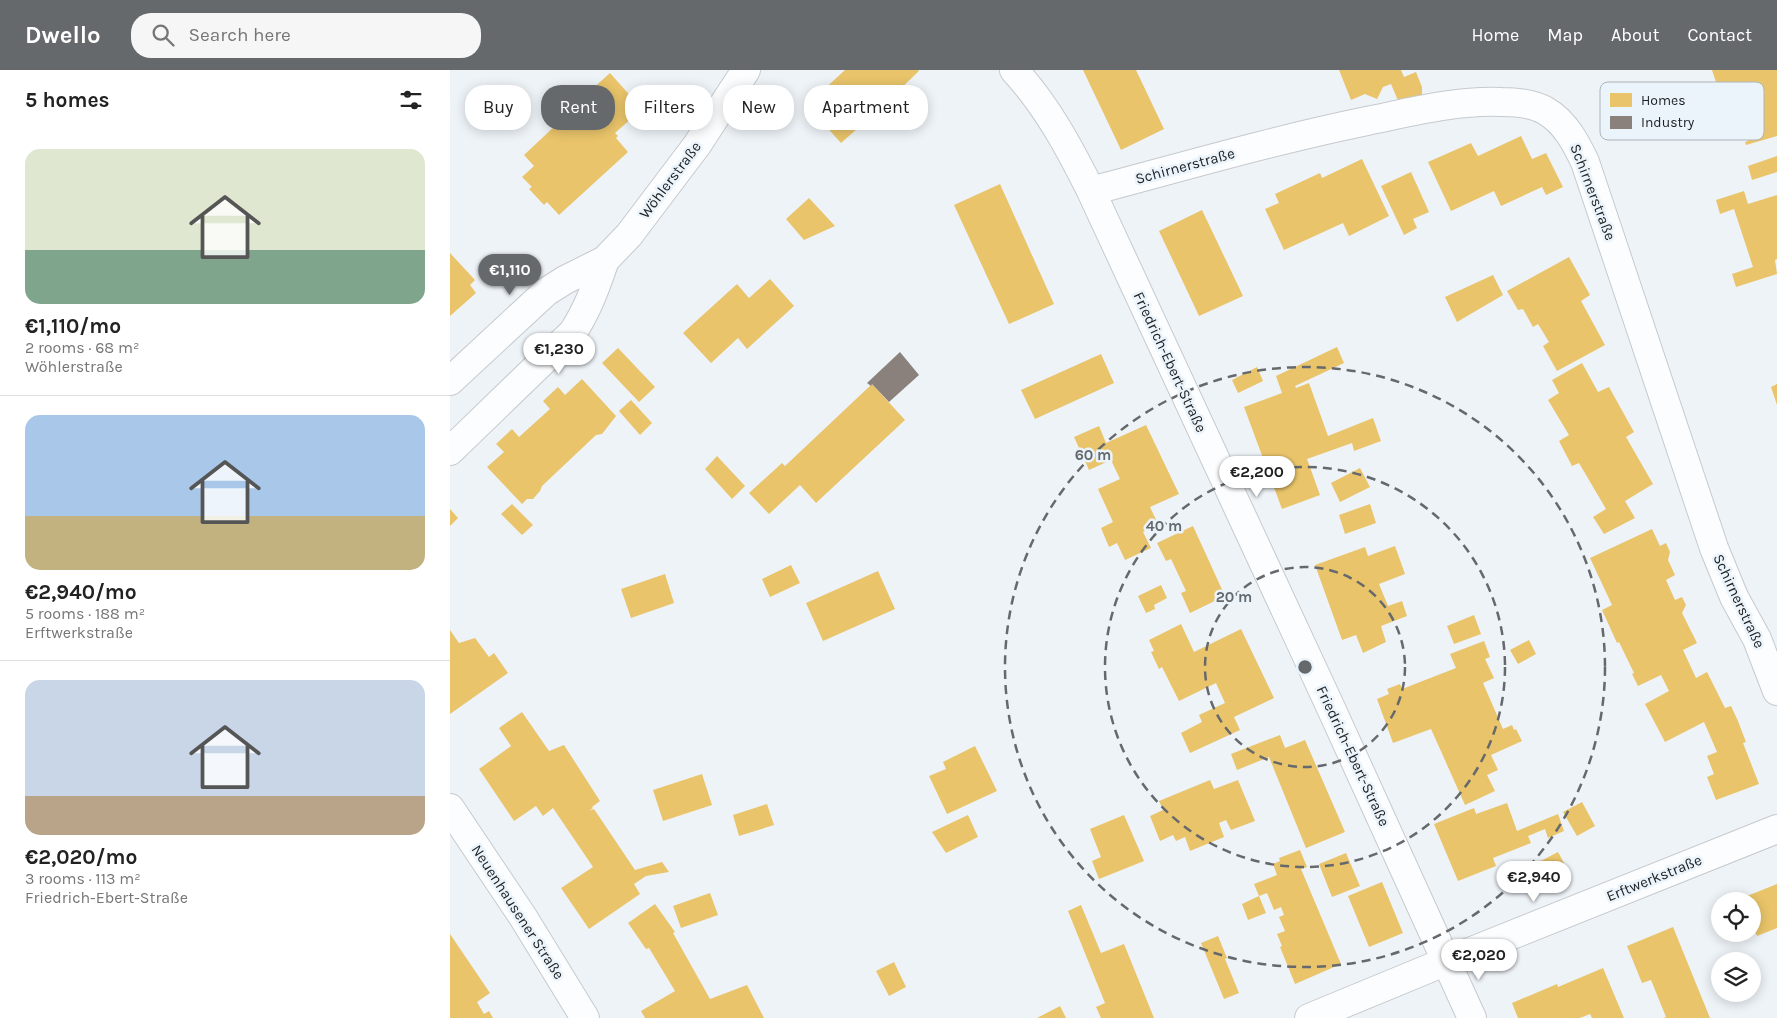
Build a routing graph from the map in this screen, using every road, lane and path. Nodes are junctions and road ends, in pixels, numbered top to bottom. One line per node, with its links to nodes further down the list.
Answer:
1 (746, 70): 4 (street, Wöhlerstraße)
2 (1014, 70): 3 (street, Friedrich-Ebert-Straße)
3 (1091, 191): 7 (street, Schirnerstraße); 10 (street, Friedrich-Ebert-Straße)
4 (604, 260): 5 (street, Wöhlerstraße); 6 (street, Wöhlerstraße)
5 (450, 381)
6 (450, 451)
7 (1777, 691)
8 (450, 808): 11 (street, Neuenhausener Straße)
9 (1777, 829): 10 (street, Erftwerkstraße)
10 (1447, 961): 12 (street, Erftwerkstraße); 13 (street, Friedrich-Ebert-Straße)
11 (585, 1018)
12 (1309, 1018)
13 (1472, 1018)

